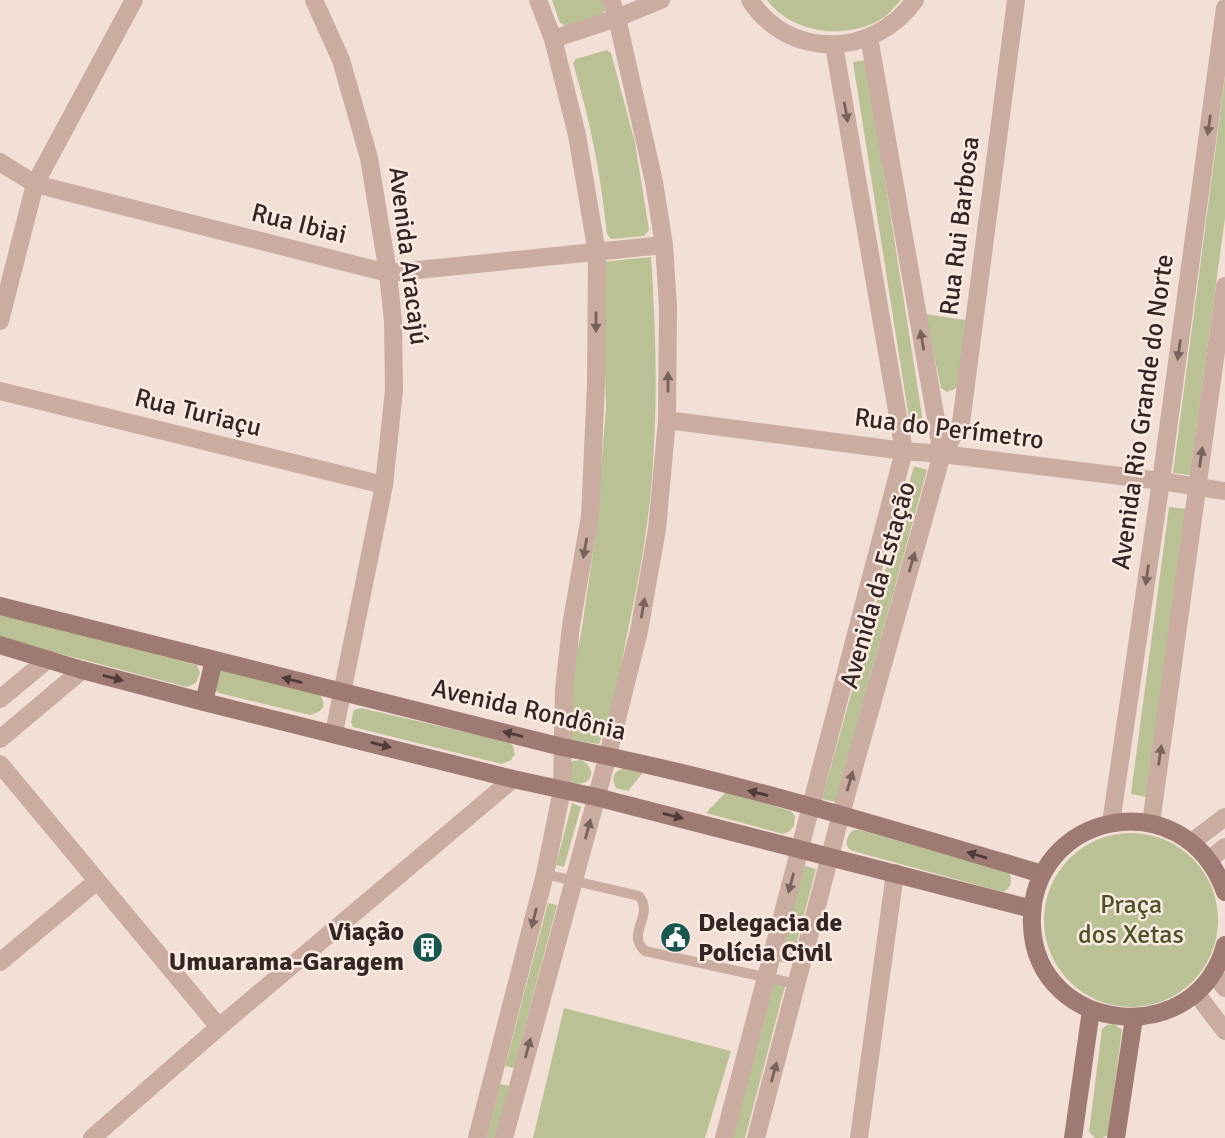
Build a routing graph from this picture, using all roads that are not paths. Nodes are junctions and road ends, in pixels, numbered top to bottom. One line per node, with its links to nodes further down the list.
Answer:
1 (134, 0): 17 (street)
2 (314, 0): 20 (street, Avenida Aracajú)
3 (538, 0): 14 (street)
4 (611, 0): 12 (street)
5 (661, 0): 12 (street)
6 (750, 0): 15 (street)
7 (915, 0): 13 (street)
8 (1016, 0): 26 (street, Rua Rui Barbosa)
9 (1218, 0): 10 (street)
10 (1225, 1)
11 (1225, 8): 27 (street, Avenida Rio Grande do Norte, one-way to 27)
12 (617, 18): 14 (street); 18 (street)
13 (869, 37): 15 (street); 26 (street, Avenida da Estação, one-way to 13)
14 (553, 39): 19 (street)
15 (834, 45): 25 (street, Avenida da Estação, one-way to 25)
16 (0, 162): 17 (street, Rua Ibiai)
17 (35, 184): 20 (street, Rua Ibiai); 22 (street)
18 (664, 245): 19 (street, Rua Ibiai); 24 (street, one-way to 18)
19 (597, 253): 20 (street, Rua Ibiai); 41 (street, one-way to 41)
20 (388, 273): 28 (street, Avenida Aracajú)
21 (1225, 286): 29 (street, one-way to 21)
22 (0, 321)
23 (0, 391): 28 (street, Rua Turiaçu)
24 (667, 420): 25 (street, Rua do Perímetro); 42 (street, one-way to 24)
25 (904, 451): 26 (street, Rua do Perímetro); 47 (street, Avenida da Estação)
26 (942, 454): 27 (street, Rua do Perímetro); 48 (street, Avenida da Estação, one-way to 26)
27 (1161, 481): 29 (street, Rua do Perímetro); 50 (street, Avenida Rio Grande do Norte, one-way to 50)
28 (384, 485): 36 (street, Avenida Aracajú)
29 (1197, 487): 30 (street, Rua do Perímetro); 51 (street, one-way to 29)
30 (1225, 491)
31 (0, 606): 34 (main road, Avenida Rondônia)
32 (0, 645): 33 (main road)
33 (48, 659): 35 (main road); 37 (street)
34 (214, 660): 36 (main road, Avenida Rondônia, one-way to 34); 38 (main road)
35 (82, 670): 38 (main road, one-way to 38); 40 (street)
36 (342, 692): 39 (street, Avenida Aracajú); 41 (main road, Avenida Rondônia, one-way to 36)
37 (0, 699)
38 (204, 702): 39 (main road)
39 (334, 733): 44 (main road, one-way to 44)
40 (0, 739)
41 (562, 747): 42 (main road, Avenida Rondônia); 45 (street)
42 (608, 755): 46 (street); 47 (main road, Avenida Rondônia, one-way to 42)
43 (0, 764): 61 (street)
44 (513, 779): 45 (main road); 73 (street)
45 (562, 790): 46 (main road); 58 (street)
46 (596, 797): 54 (main road, one-way to 54); 60 (street, one-way to 46)
47 (811, 806): 48 (main road, Avenida Rondônia); 54 (street, Avenida da Estação)
48 (841, 814): 55 (street, Avenida da Estação); 59 (main road, Avenida Rondônia, one-way to 48)
49 (1225, 817): 52 (street)
50 (1111, 823): 51 (main road); 59 (main road)
51 (1151, 823): 52 (main road)
52 (1192, 842): 56 (main road)
53 (1225, 847): 56 (street)
54 (801, 849): 55 (main road); 67 (street, Avenida da Estação, one-way to 67)
55 (830, 856): 57 (main road); 68 (street, Avenida da Estação)
56 (1209, 860): 62 (main road)
57 (895, 873): 63 (main road); 82 (street)
58 (545, 874): 60 (lane); 75 (street, one-way to 75)
59 (1042, 874): 63 (main road)
60 (574, 880): 67 (lane); 76 (street, one-way to 60)
61 (97, 881): 65 (street); 73 (street)
62 (1225, 892)
63 (1032, 909): 71 (main road)
64 (1225, 945): 66 (main road)
65 (0, 962)
66 (1213, 972): 69 (street); 70 (main road)
67 (766, 977): 68 (lane); 80 (street, Avenida da Estação)
68 (797, 984): 81 (street, Avenida da Estação, one-way to 68)
69 (1225, 988)
70 (1196, 992): 72 (main road); 74 (street)
71 (1091, 1010): 72 (main road); 83 (main road)
72 (1134, 1018): 84 (main road)
73 (219, 1027): 77 (street)
74 (1225, 1031)
75 (495, 1073): 76 (street); 78 (street)
76 (520, 1080): 79 (street)
77 (92, 1138)
78 (477, 1138)
79 (504, 1138)
80 (724, 1138)
81 (757, 1138)
82 (859, 1138)
83 (1073, 1138)
84 (1116, 1138)

